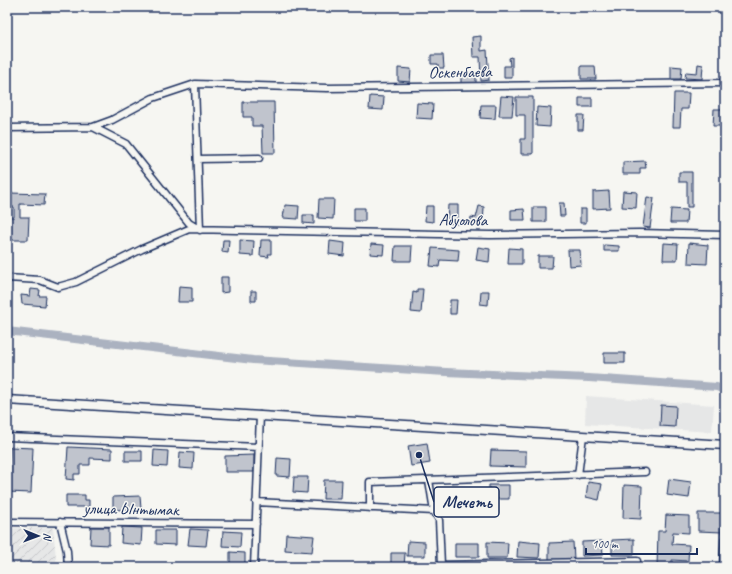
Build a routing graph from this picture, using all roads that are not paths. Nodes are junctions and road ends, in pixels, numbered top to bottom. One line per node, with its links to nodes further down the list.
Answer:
1 (725, 83): 2 (street, Оскенбаева)
2 (195, 84): 3 (street); 5 (street)
3 (93, 127): 4 (street); 7 (street)
4 (7, 128)
5 (198, 158): 6 (street); 7 (street)
6 (259, 158)
7 (200, 230): 8 (street, Абуолова); 9 (street, Абуолова)
8 (725, 235)
9 (7, 278)
10 (7, 400): 11 (main road)
11 (260, 415): 12 (main road); 15 (street)
12 (583, 436): 14 (main road); 17 (street)
13 (7, 438): 15 (street)
14 (725, 445)
15 (259, 446): 19 (street)
16 (645, 472): 17 (street)
17 (578, 475): 18 (street)
18 (429, 480): 20 (street); 21 (street)
19 (256, 502): 20 (street); 24 (street)
20 (370, 508): 21 (street)
21 (434, 512): 26 (street)
22 (7, 522): 23 (street, улица Ынтымак)
23 (60, 522): 24 (street, улица Ынтымак); 27 (street)
24 (256, 524): 28 (street)
25 (725, 528): 29 (street)
26 (637, 561)
27 (68, 567)
28 (254, 567)
29 (723, 567)

